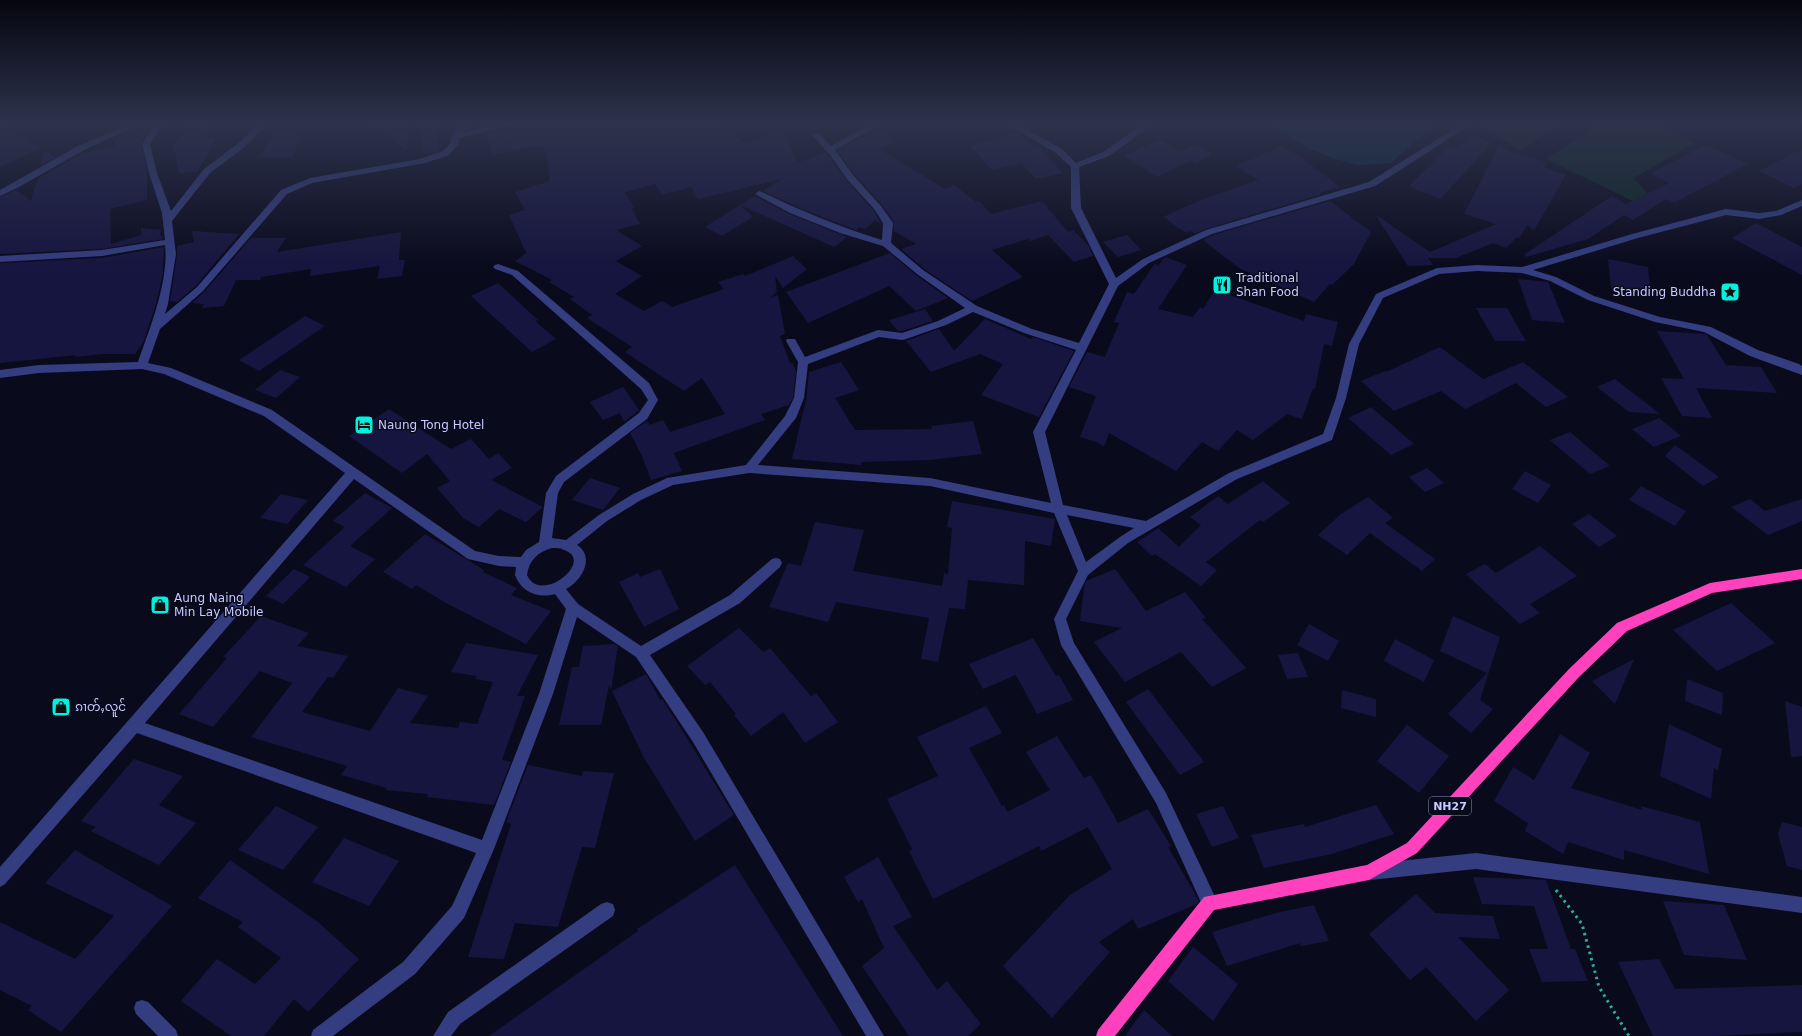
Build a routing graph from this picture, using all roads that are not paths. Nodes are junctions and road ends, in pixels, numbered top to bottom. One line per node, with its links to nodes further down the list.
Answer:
1 (44, 170): 8 (street)
2 (152, 170): 13 (street)
3 (208, 170): 13 (street)
4 (370, 170): 21 (street)
5 (845, 170): 15 (street)
6 (1075, 170): 19 (street)
7 (1394, 170): 19 (street)
8 (0, 193)
9 (759, 194): 15 (street)
10 (1802, 203): 11 (street)
11 (1791, 208): 12 (street); 18 (street)
12 (1802, 212)
13 (168, 220): 14 (street)
14 (169, 242): 16 (street); 21 (street)
15 (886, 244): 20 (street)
16 (0, 258)
17 (498, 267): 32 (street)
18 (1522, 270): 26 (street); 31 (street)
19 (1114, 284): 23 (street)
20 (973, 308): 23 (street); 24 (street)
21 (154, 328): 25 (street)
22 (791, 341): 24 (street)
23 (1082, 348): 30 (street)
24 (803, 362): 28 (street)
25 (142, 365): 27 (street); 29 (street)
26 (1802, 371)
27 (0, 374)
28 (749, 469): 30 (street); 33 (street)
29 (353, 472): 34 (street); 41 (street)
30 (1058, 509): 31 (street); 36 (street)
31 (1147, 526): 36 (street)
32 (545, 545): 33 (street); 34 (street)
33 (569, 545): 38 (street)
34 (523, 562): 38 (street)
35 (776, 564): 40 (street)
36 (1084, 570): 45 (street)
37 (1802, 574): 43 (highway, NH27)
38 (558, 588): 39 (street)
39 (573, 608): 40 (street); 42 (street)
40 (641, 653): 52 (street)
41 (134, 726): 42 (street); 44 (street)
42 (486, 849): 50 (street)
43 (1369, 872): 45 (highway, NH27); 46 (street)
44 (0, 879)
45 (1210, 903): 53 (highway)
46 (1802, 906)
47 (607, 910): 51 (street)
48 (142, 1008): 49 (street)
49 (170, 1036)
50 (319, 1036)
51 (441, 1036)
52 (876, 1036)
53 (1104, 1036)

